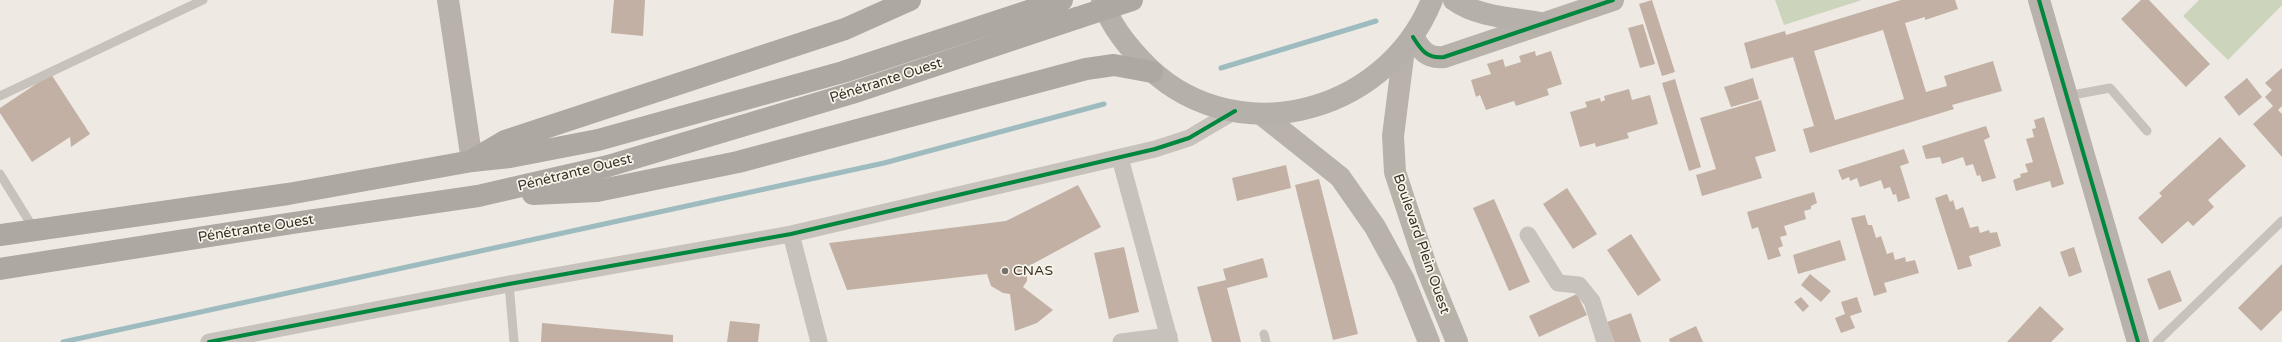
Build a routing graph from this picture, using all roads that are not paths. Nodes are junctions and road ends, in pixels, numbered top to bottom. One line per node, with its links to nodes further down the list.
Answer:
1 (203, 0): 14 (lane)
2 (448, 0): 20 (street)
3 (910, 0): 20 (highway)
4 (1062, 0): 20 (highway, Pénétrante Ouest)
5 (1102, 0): 13 (main road)
6 (1132, 0): 22 (highway, Pénétrante Ouest, bridge)
7 (1432, 0): 12 (main road)
8 (1454, 0): 11 (main road)
9 (1613, 0): 11 (street)
10 (2039, 0): 15 (street)
11 (1540, 23): 12 (street)
12 (1408, 43): 17 (main road); 36 (street, Boulevard Plein Ouest)
13 (1152, 72): 16 (main road); 22 (highway)
14 (0, 96)
15 (2067, 96): 18 (lane); 38 (street)
16 (1235, 111): 17 (main road); 19 (street)
17 (1261, 114): 35 (street, Boulevard Plein Ouest)
18 (2147, 131)
19 (1120, 158): 25 (street); 30 (street)
20 (472, 160): 24 (highway, Pénétrante Ouest)
21 (0, 174): 24 (lane)
22 (478, 196): 28 (highway, Pénétrante Ouest)
23 (2282, 221): 39 (lane)
24 (35, 230): 26 (highway, Pénétrante Ouest)
25 (791, 234): 29 (street); 33 (street)
26 (0, 235)
27 (1528, 235): 37 (street)
28 (0, 269)
29 (509, 284): 31 (street); 32 (lane)
30 (1170, 339): 34 (street)
31 (209, 342)
32 (514, 342)
33 (819, 342)
34 (1121, 342)
35 (1429, 342)
36 (1457, 342)
37 (1606, 342)
38 (2138, 342)
39 (2157, 342)

